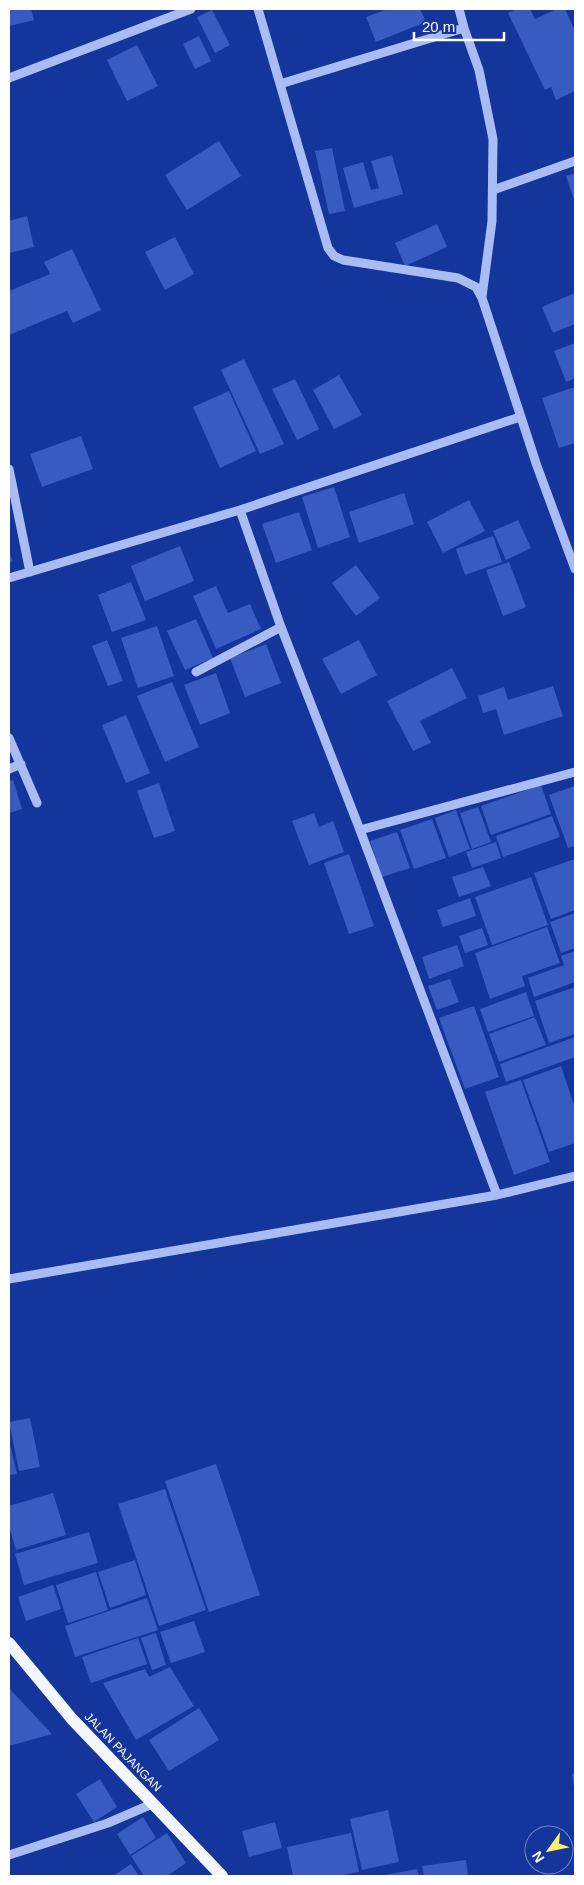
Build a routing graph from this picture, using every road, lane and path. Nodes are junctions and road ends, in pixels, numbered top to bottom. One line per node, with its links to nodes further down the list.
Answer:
1 (191, 9): 5 (street)
2 (258, 9): 6 (street)
3 (459, 9): 4 (street)
4 (464, 28): 6 (street); 8 (street)
5 (9, 78)
6 (280, 84): 9 (street)
7 (575, 161): 8 (street)
8 (493, 190): 9 (street)
9 (482, 298): 10 (street)
10 (520, 417): 12 (street); 13 (street)
11 (9, 469): 14 (street)
12 (240, 510): 14 (street); 16 (street)
13 (575, 569)
14 (30, 572): 15 (street)
15 (9, 578)
16 (281, 627): 17 (street); 23 (street)
17 (196, 672)
18 (9, 738): 19 (street)
19 (21, 764): 20 (street); 22 (street)
20 (9, 768)
21 (575, 772): 23 (street)
22 (37, 803)
23 (360, 830): 25 (street)
24 (575, 1176): 25 (street)
25 (497, 1196): 26 (street)
26 (9, 1279)
27 (9, 1643): 28 (main road, JALAN PAJANGAN)
28 (152, 1804): 29 (street); 30 (main road, JALAN PAJANGAN)
29 (9, 1855)
30 (222, 1876)

